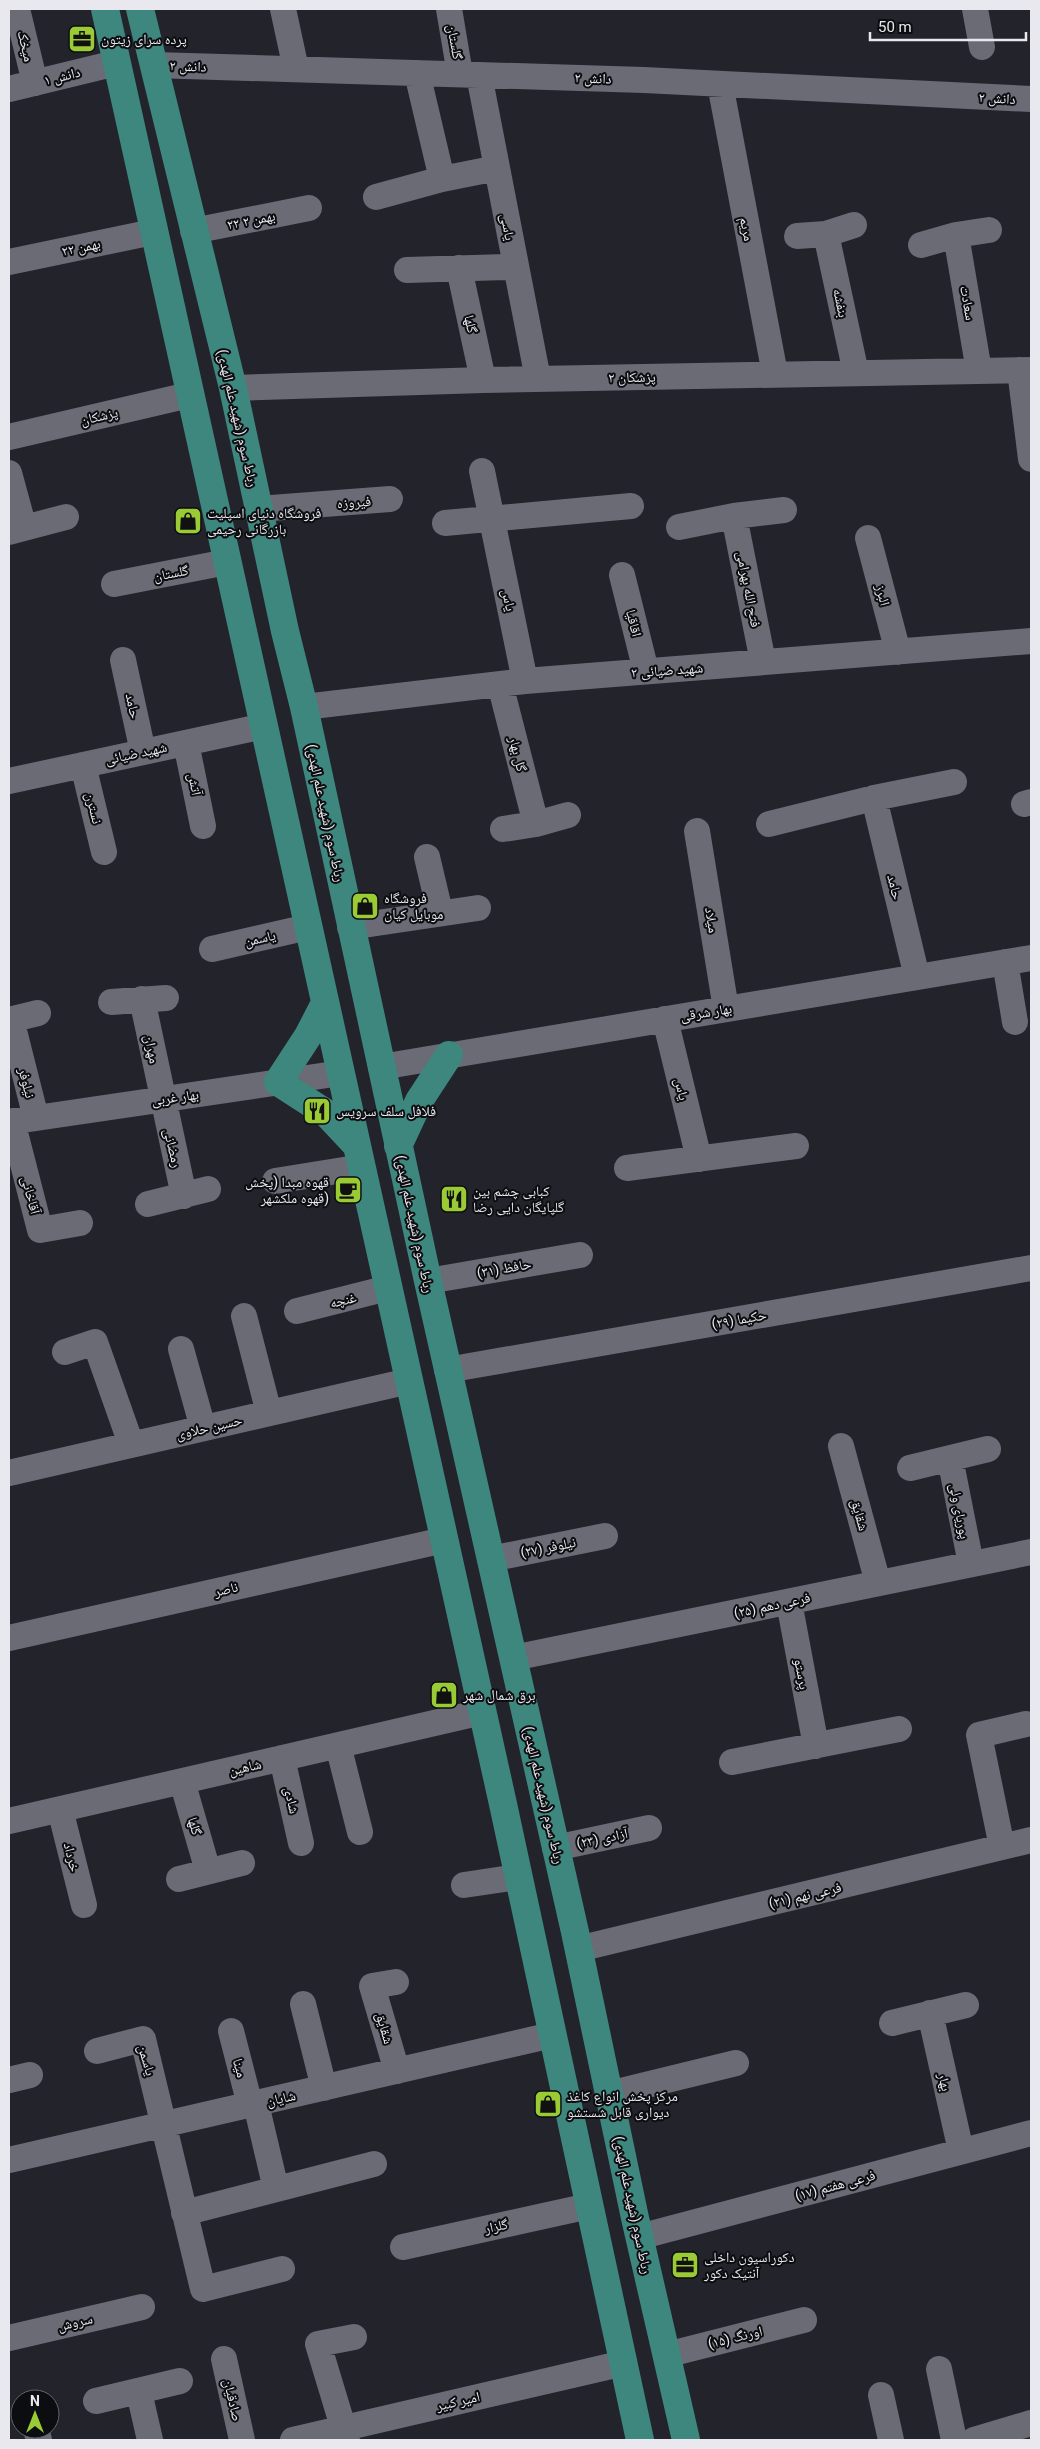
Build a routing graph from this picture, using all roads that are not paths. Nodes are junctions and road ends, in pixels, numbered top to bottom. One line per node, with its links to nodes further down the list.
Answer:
1 (17, 9): 13 (street, میخک)
2 (104, 9): 8 (main road)
3 (140, 9): 9 (main road, رباط سوم (شهید علم الهدی))
4 (283, 9): 10 (street)
5 (449, 9): 12 (street, گلستان)
6 (975, 9): 7 (street)
7 (982, 47)
8 (116, 63): 13 (street, دانش ۱); 24 (main road)
9 (154, 65): 10 (street, دانش ۲); 23 (main road, رباط سوم (شهید علم الهدی))
10 (296, 70): 11 (street, دانش ۲)
11 (417, 73): 12 (street, دانش ۲); 18 (street)
12 (470, 74): 14 (street, دانش ۲); 17 (street, یاسی)
13 (35, 83): 15 (street, دانش ۱)
14 (720, 84): 16 (street, دانش ۲); 36 (street, مریم)
15 (9, 90)
16 (1031, 99)
17 (497, 168): 18 (street); 37 (street, یاسی)
18 (442, 179): 19 (street)
19 (376, 196)
20 (309, 208): 23 (street, ۲۲ بهمن ۲)
21 (854, 225): 25 (street)
22 (989, 230): 26 (street)
23 (194, 231): 39 (main road, رباط سوم (شهید علم الهدی))
24 (153, 232): 29 (street, ۲۲ بهمن); 40 (main road)
25 (826, 234): 27 (street); 35 (street, بنفشه)
26 (956, 235): 28 (street); 34 (street, سعادت)
27 (797, 236)
28 (921, 245)
29 (9, 262)
30 (506, 267): 31 (street)
31 (459, 268): 32 (street); 38 (street, گلها)
32 (407, 270)
33 (1026, 370): 34 (street, پزشکان ۲); 43 (street)
34 (979, 371): 35 (street, پزشکان ۲)
35 (856, 373): 36 (street, پزشکان ۲)
36 (775, 374): 37 (street, پزشکان ۲)
37 (538, 378): 38 (street, پزشکان ۲)
38 (483, 380): 39 (street, پزشکان ۲)
39 (233, 388): 48 (main road, رباط سوم (شهید علم الهدی))
40 (189, 395): 41 (main road); 42 (street, پزشکان)
41 (199, 436): 48 (main road); 57 (main road)
42 (9, 437)
43 (1031, 459)
44 (482, 471): 52 (street, یاس)
45 (9, 473): 55 (street)
46 (390, 499): 48 (street, فیروزه)
47 (630, 506): 52 (street)
48 (258, 509): 60 (main road, رباط سوم (شهید علم الهدی))
49 (784, 510): 50 (street)
50 (734, 516): 54 (street); 64 (street, فتح الله بهرامی)
51 (66, 517): 55 (street)
52 (492, 520): 53 (street); 66 (street, یاس)
53 (445, 523)
54 (679, 527)
55 (16, 530)
56 (868, 538): 62 (street, البرز)
57 (230, 574): 59 (street, گلستان); 60 (main road); 68 (main road)
58 (622, 575): 65 (street, اقاقیا)
59 (114, 584)
60 (285, 631): 67 (main road, رباط سوم (شهید علم الهدی))
61 (1031, 641): 62 (street, شهید ضیائی ۲)
62 (898, 652): 64 (street, شهید ضیائی ۲)
63 (123, 660): 70 (street, حامد)
64 (763, 662): 65 (street, شهید ضیائی ۲)
65 (646, 671): 66 (street, شهید ضیائی ۲)
66 (513, 682): 67 (street, شهید ضیائی ۲); 76 (street, گل بهار)
67 (304, 707): 86 (main road, رباط سوم (شهید علم الهدی))
68 (264, 726): 69 (street, شهید ضیائی); 85 (main road)
69 (186, 743): 70 (street, شهید ضیائی); 78 (street, آتش)
70 (143, 752): 71 (street, شهید ضیائی)
71 (83, 765): 72 (street, شهید ضیائی); 81 (street, نسترن)
72 (9, 781)
73 (954, 782): 74 (street)
74 (874, 798): 77 (street); 90 (street, حامد)
75 (568, 815): 76 (street)
76 (536, 824): 79 (street)
77 (769, 824)
78 (203, 826)
79 (503, 829)
80 (697, 831): 93 (street, میلاد)
81 (104, 852)
82 (427, 857): 84 (street)
83 (478, 908): 84 (street)
84 (440, 912): 86 (street)
85 (308, 927): 87 (street, یاسمن); 92 (main road)
86 (350, 927): 99 (main road, رباط سوم (شهید علم الهدی))
87 (212, 949)
88 (1031, 958): 89 (street, بهار شرقی)
89 (1005, 962): 90 (street, بهار شرقی); 97 (street)
90 (917, 977): 93 (street, بهار شرقی)
91 (111, 1002): 102 (street, مهران)
92 (325, 1003): 100 (main road); 101 (main road)
93 (726, 1009): 95 (street, بهار شرقی)
94 (38, 1013): 96 (street)
95 (665, 1019): 98 (street, بهار شرقی); 107 (street, یاس)
96 (10, 1020): 103 (street, نیلوفر)
97 (1015, 1022)
98 (449, 1055): 99 (street, بهار شرقی); 104 (main road)
99 (381, 1066): 100 (main road); 104 (main road, رباط سوم (شهید علم الهدی))
100 (341, 1073): 101 (street, بهار غربی); 106 (main road)
101 (278, 1082): 102 (street, بهار غربی); 106 (main road)
102 (162, 1099): 103 (street, بهار غربی); 110 (street, رمضانی)
103 (19, 1120): 111 (street, آقاخانی)
104 (398, 1146): 114 (main road, رباط سوم (شهید علم الهدی))
105 (796, 1146): 107 (street)
106 (359, 1156): 109 (street); 115 (main road)
107 (699, 1159): 108 (street)
108 (627, 1168)
109 (276, 1181)
110 (148, 1204)
111 (80, 1223)
112 (580, 1255): 114 (street, حافظ (۳۱))
113 (1031, 1268): 120 (street, حکیما (۲۹))
114 (428, 1281): 120 (main road, رباط سوم (شهید علم الهدی))
115 (388, 1288): 116 (street, غنچه); 121 (main road)
116 (297, 1311)
117 (244, 1316): 122 (street)
118 (181, 1349): 123 (street)
119 (65, 1352): 124 (street)
120 (448, 1370): 133 (main road, رباط سوم (شهید علم الهدی))
121 (409, 1381): 122 (street, حسین حلاوی); 131 (main road)
122 (269, 1413): 123 (street, حسین حلاوی)
123 (203, 1428): 124 (street, حسین حلاوی)
124 (131, 1444): 129 (street, حسین حلاوی)
125 (841, 1446): 135 (street, شقایق)
126 (988, 1449): 127 (street)
127 (950, 1458): 128 (street); 134 (street, پوریای ولی)
128 (910, 1468)
129 (9, 1471)
130 (605, 1536): 133 (street, نیلوفر (۲۷))
131 (444, 1540): 137 (street, ناصر); 139 (main road)
132 (1031, 1552): 134 (street, فرعی دهم (۲۵))
133 (490, 1559): 138 (main road, رباط سوم (شهید علم الهدی))
134 (971, 1564): 135 (street, فرعی دهم (۲۵))
135 (878, 1583): 136 (street, فرعی دهم (۲۵))
136 (789, 1602): 138 (street, فرعی دهم (۲۵)); 143 (street, پرستو)
137 (9, 1638)
138 (513, 1658): 147 (main road, رباط سوم (شهید علم الهدی))
139 (482, 1712): 142 (street, شاهین); 148 (main road)
140 (1026, 1724): 156 (street)
141 (899, 1729): 143 (street)
142 (338, 1745): 144 (street, شاهین); 152 (street)
143 (816, 1746): 145 (street)
144 (282, 1758): 146 (street, شاهین); 154 (street, شادی)
145 (732, 1762)
146 (182, 1781): 149 (street, شاهین); 158 (street, گلها)
147 (545, 1799): 148 (main road); 155 (main road, رباط سوم (شهید علم الهدی))
148 (503, 1804): 159 (main road)
149 (60, 1810): 150 (street, شاهین); 164 (street, خرداد)
150 (9, 1821)
151 (650, 1828): 155 (street, آزادی (۲۳))
152 (360, 1832)
153 (1031, 1840): 156 (street, فرعی نهم (۲۱))
154 (302, 1843)
155 (556, 1848): 162 (main road, رباط سوم (شهید علم الهدی))
156 (1002, 1848): 165 (street, فرعی نهم (۲۱))
157 (242, 1863): 158 (street)
158 (208, 1871): 160 (street)
159 (518, 1877): 161 (street); 163 (main road)
160 (180, 1878)
161 (464, 1885)
162 (567, 1896): 163 (main road); 165 (main road, رباط سوم (شهید علم الهدی))
163 (524, 1903): 172 (main road)
164 (84, 1905)
165 (578, 1949): 177 (main road, رباط سوم (شهید علم الهدی))
166 (384, 1984): 175 (street, شقایق)
167 (303, 2004): 176 (street)
168 (966, 2005): 169 (street)
169 (930, 2013): 170 (street); 181 (street, بهار)
170 (892, 2022)
171 (231, 2031): 178 (street, مینا)
172 (552, 2035): 175 (street, شایان); 185 (main road)
173 (97, 2051): 179 (street, یاسمن)
174 (736, 2063): 177 (street)
175 (397, 2071): 176 (street, شایان)
176 (324, 2088): 178 (street, شایان)
177 (609, 2094): 187 (main road, رباط سوم (شهید علم الهدی))
178 (253, 2104): 179 (street, شایان); 184 (street, مینا)
179 (163, 2125): 182 (street, شایان); 186 (street)
180 (1031, 2133): 181 (street, فرعی هفتم (۱۷))
181 (961, 2151): 187 (street, فرعی هفتم (۱۷))
182 (9, 2160)
183 (374, 2164): 184 (street)
184 (276, 2189): 186 (street)
185 (589, 2206): 188 (street, گلزار); 196 (main road)
186 (184, 2213): 189 (street)
187 (639, 2237): 194 (main road, رباط سوم (شهید علم الهدی))
188 (403, 2247)
189 (282, 2270)
190 (142, 2307): 193 (street, سروش)
191 (804, 2320): 194 (street, اورنگ (۱۵))
192 (354, 2336): 203 (street)
193 (9, 2338)
194 (666, 2355): 208 (main road, رباط سوم (شهید علم الهدی))
195 (224, 2359): 205 (street, صادقیان)
196 (624, 2363): 203 (street, امیر کبیر); 207 (main road)
197 (938, 2369): 210 (street)
198 (180, 2381): 199 (street)
199 (140, 2392): 201 (street); 204 (street)
200 (881, 2394): 209 (street)
201 (96, 2401)
202 (1031, 2423): 211 (street)
203 (345, 2434): 206 (street, امیر کبیر)
204 (150, 2440)
205 (242, 2440)
206 (294, 2440)
207 (640, 2440)
208 (686, 2440)
209 (891, 2440)
210 (954, 2440)
211 (974, 2440)

